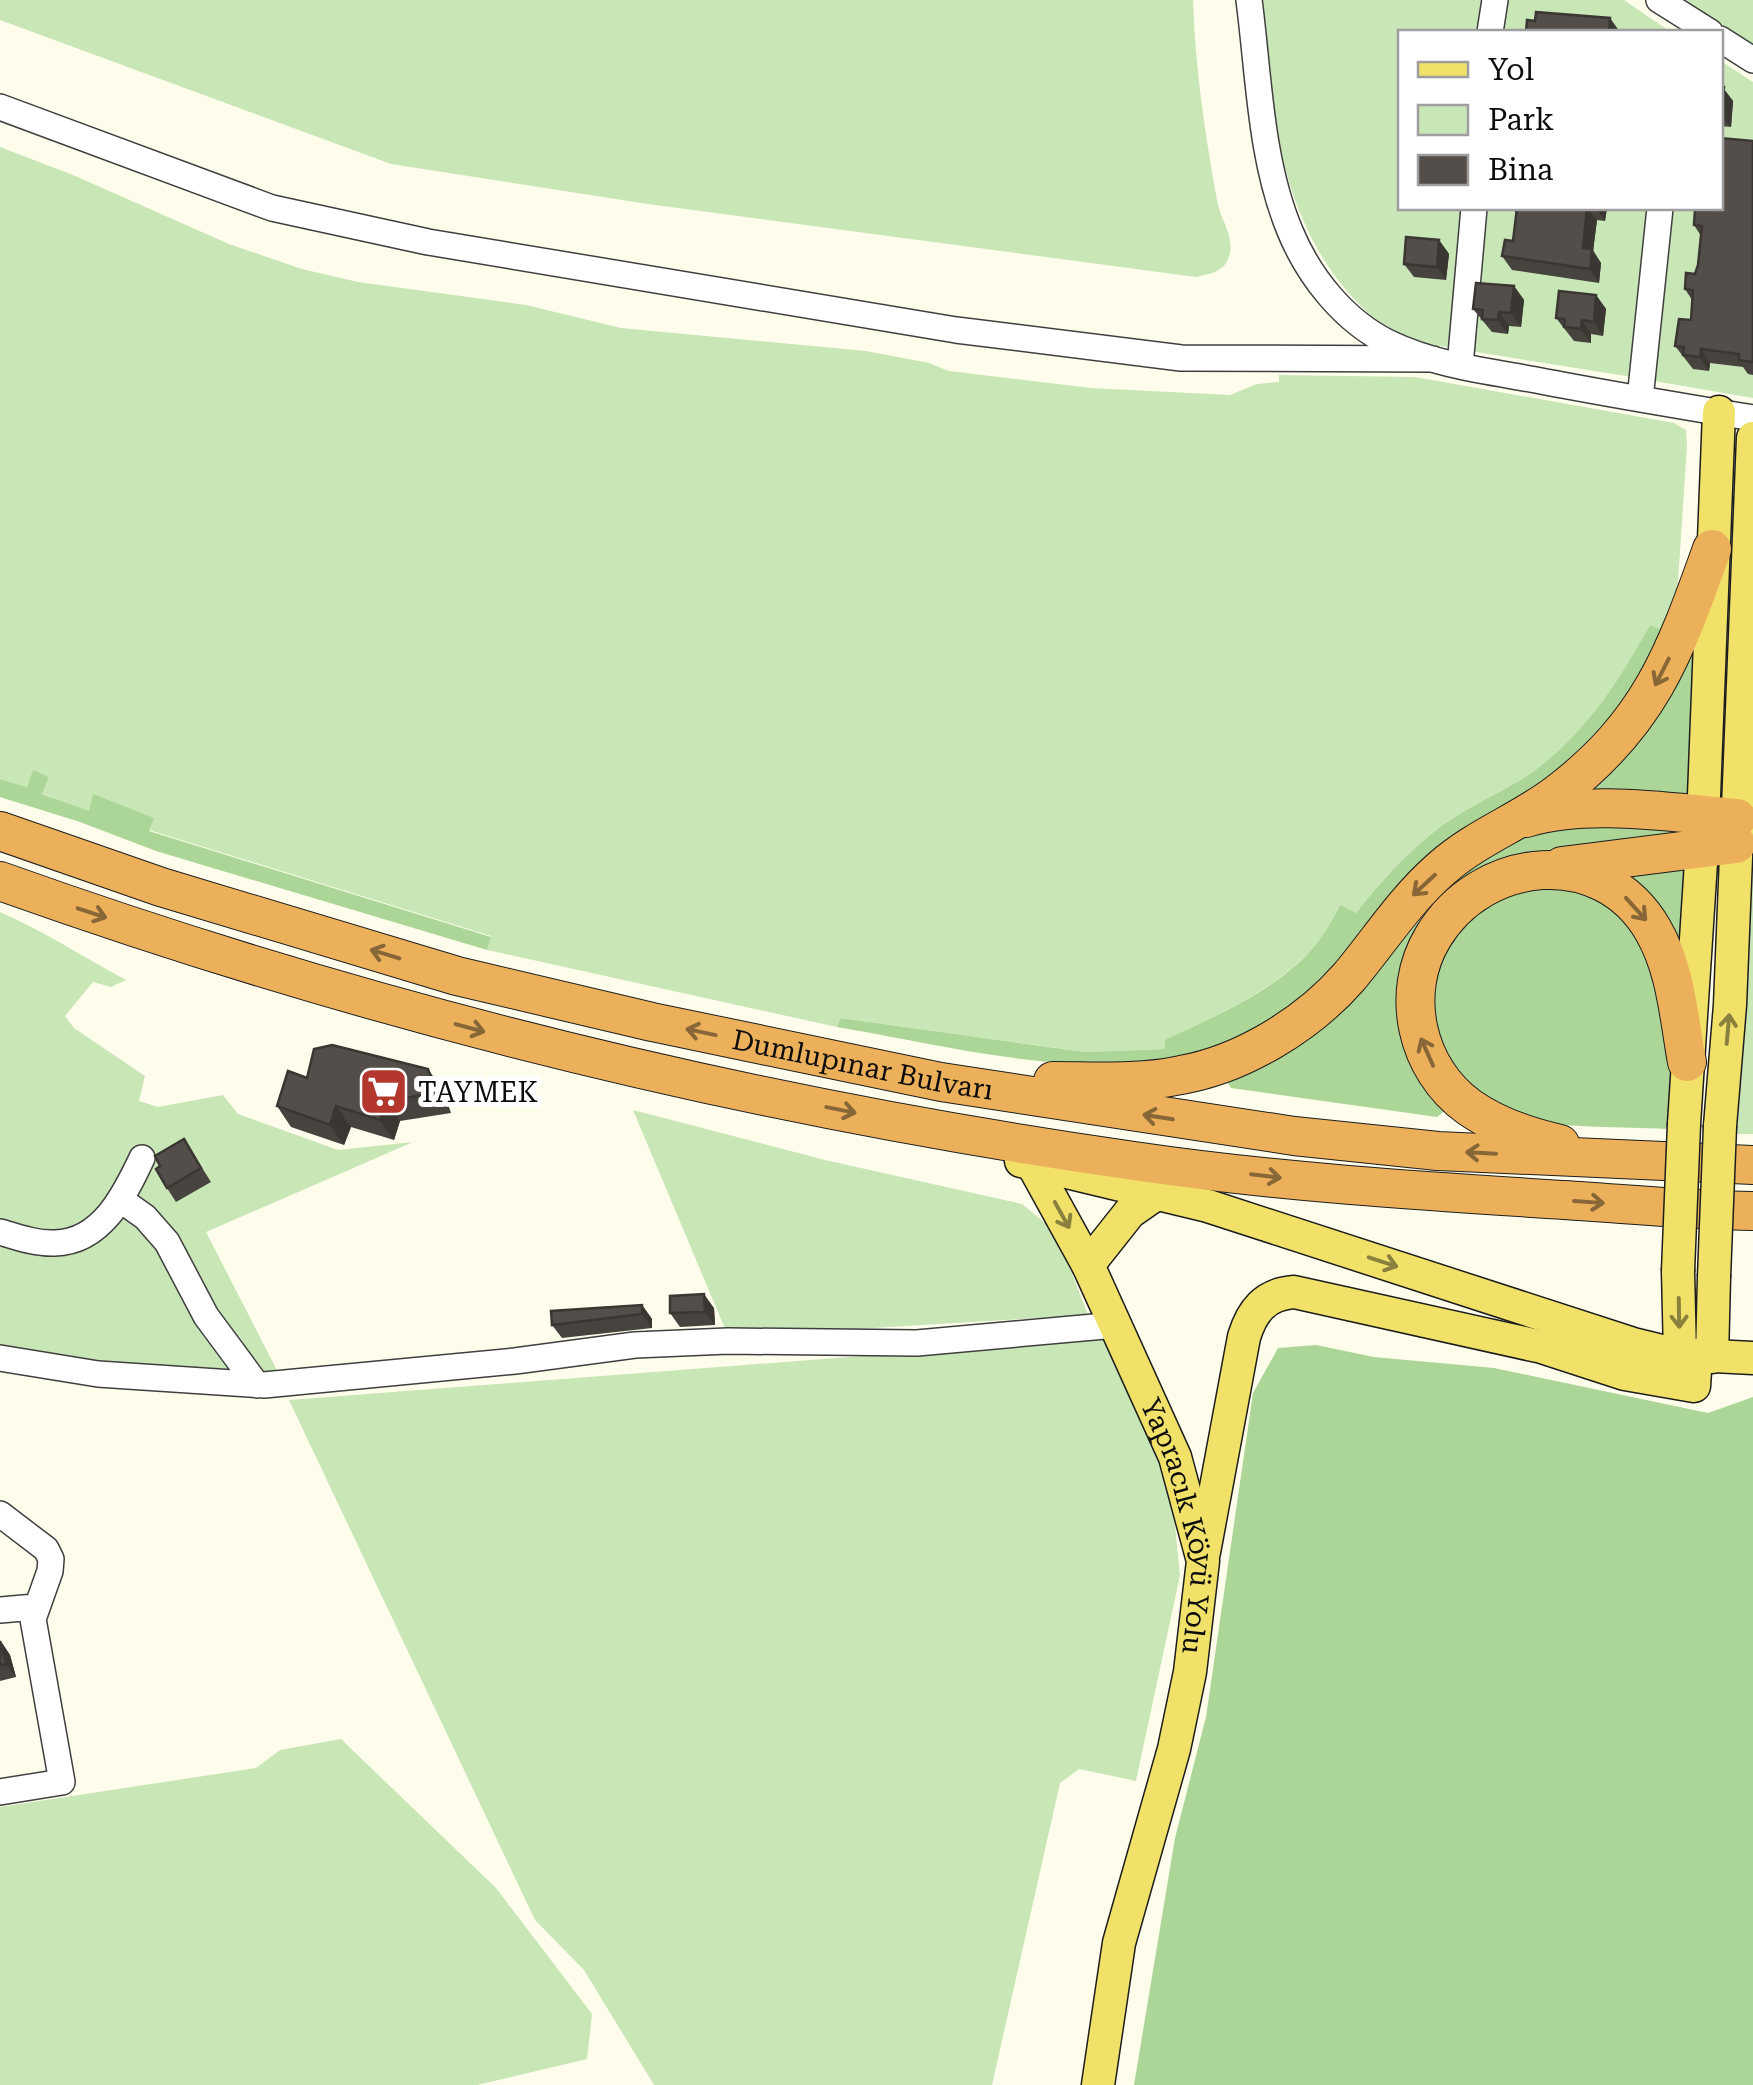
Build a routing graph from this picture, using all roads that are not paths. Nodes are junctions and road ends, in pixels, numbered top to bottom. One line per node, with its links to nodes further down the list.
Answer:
1 (1495, 0): 5 (street)
2 (1659, 0): 4 (street)
3 (1248, 4): 11 (street)
4 (1680, 24)
5 (1490, 30)
6 (1723, 41): 7 (street)
7 (1753, 60)
8 (0, 107): 11 (street)
9 (1474, 210): 12 (street)
10 (1660, 210): 13 (street)
11 (1433, 360): 12 (street)
12 (1460, 366): 13 (street)
13 (1640, 400): 14 (street)
14 (1720, 412): 15 (street); 17 (main road)
15 (1753, 418)
16 (1753, 438): 20 (main road)
17 (1712, 550): 18 (highway, one-way to 18); 20 (main road)
18 (1514, 821): 20 (highway); 24 (highway, one-way to 24)
19 (0, 831): 24 (highway, Dumlupınar Bulvarı, one-way to 19)
20 (1719, 831): 21 (highway); 23 (main road); 36 (main road, one-way to 20, bridge)
21 (1550, 868): 23 (highway, one-way to 23); 27 (highway, one-way to 21)
22 (0, 881): 25 (highway, Dumlupınar Bulvarı, one-way to 25)
23 (1687, 1062): 36 (main road, one-way to 36, bridge)
24 (942, 1082): 27 (highway, Dumlupınar Bulvarı, one-way to 24)
25 (954, 1132): 29 (main road); 32 (highway, Dumlupınar Bulvarı, one-way to 32)
26 (142, 1158): 31 (street)
27 (1626, 1160): 28 (highway, Dumlupınar Bulvarı)
28 (1753, 1165)
29 (1034, 1167): 30 (main road); 34 (main road, Yapracık Köyü Yolu, one-way to 34)
30 (1156, 1194): 34 (main road); 36 (main road, one-way to 36)
31 (121, 1200): 33 (street); 39 (street)
32 (1753, 1212)
33 (0, 1232)
34 (1088, 1265): 35 (main road, Yapracık Köyü Yolu)
35 (1116, 1326): 39 (street); 41 (main road, Yapracık Köyü Yolu)
36 (1696, 1356): 38 (main road); 41 (main road)
37 (0, 1358): 39 (street)
38 (1753, 1358)
39 (257, 1385)
40 (0, 1514): 42 (street)
41 (1202, 1561): 45 (main road, Yapracık Köyü Yolu)
42 (35, 1607): 43 (street); 44 (street)
43 (0, 1610)
44 (0, 1792)
45 (1098, 2085)

